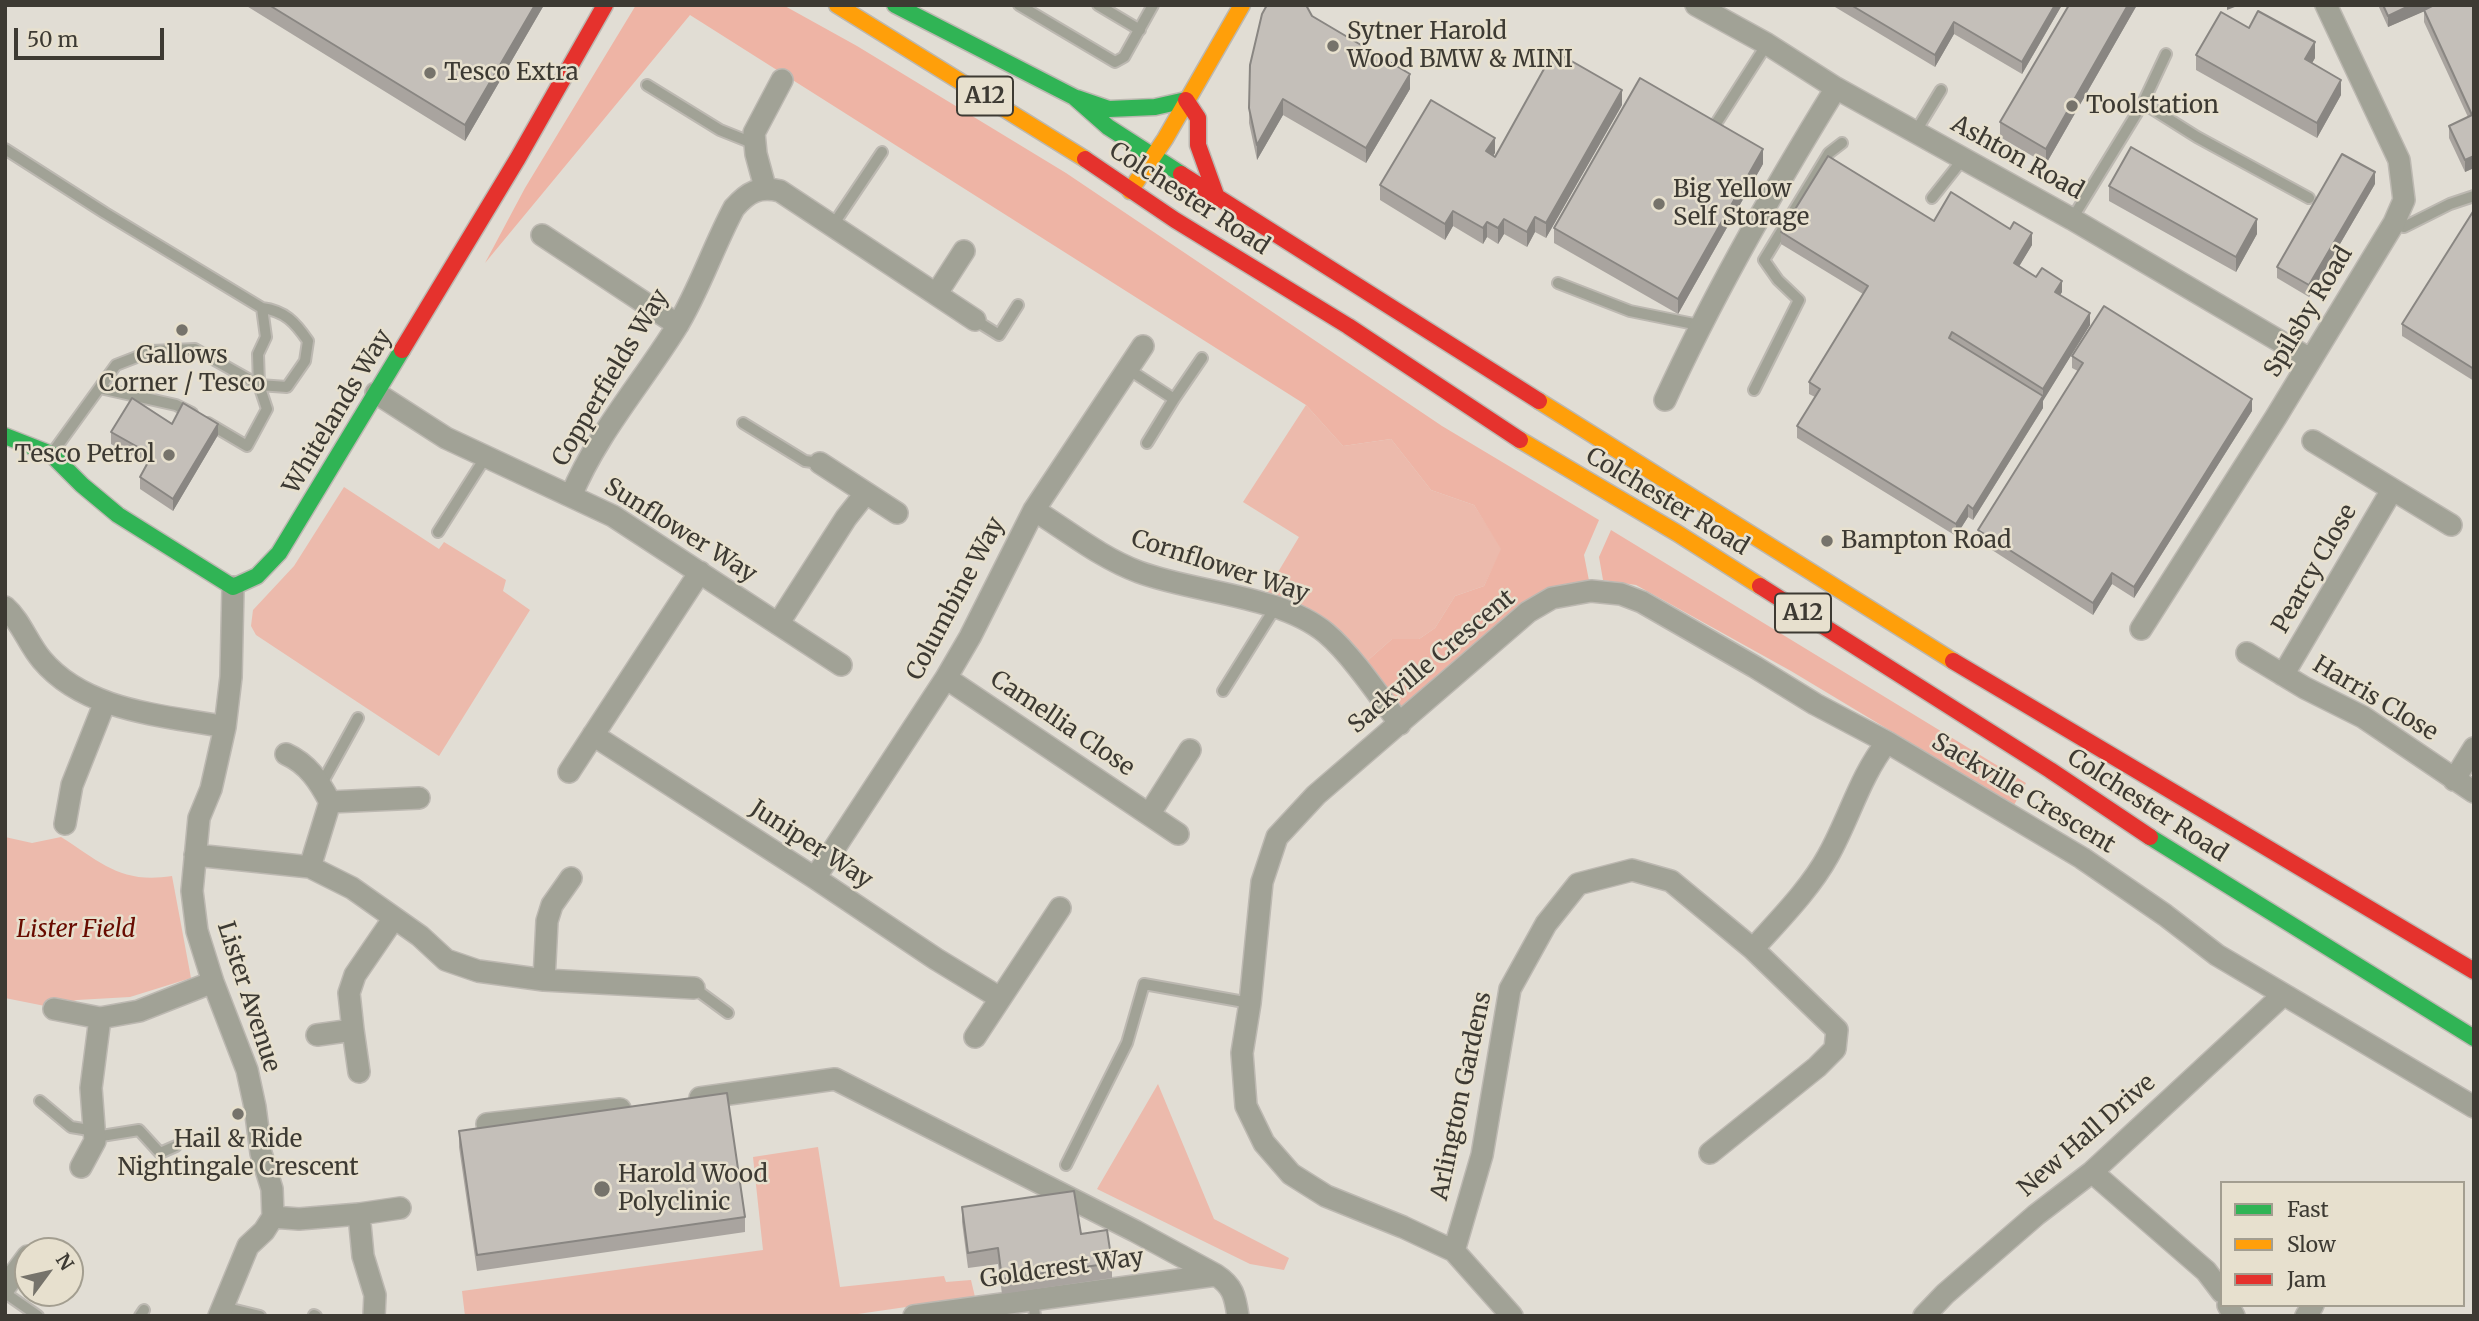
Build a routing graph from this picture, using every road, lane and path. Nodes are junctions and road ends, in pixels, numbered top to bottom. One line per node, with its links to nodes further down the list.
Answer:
1 (605, 5): 53 (main road, Whitelands Way)
2 (837, 5): 29 (main road, Colchester Road / A12)
3 (895, 5): 17 (main road, Colchester Road / A12)
4 (1018, 5): 10 (lane)
5 (1098, 5): 10 (lane)
6 (1153, 5): 10 (lane)
7 (1242, 5): 18 (main road)
8 (1696, 5): 11 (street, Ashton Road)
9 (2326, 5): 35 (street, Spilsby Road)
10 (1140, 30)
11 (1767, 44): 15 (street, Ashton Road); 20 (lane)
12 (2166, 54): 19 (lane)
13 (782, 80): 23 (street)
14 (647, 85): 23 (lane)
15 (1836, 88): 21 (street, Ashton Road); 45 (street)
16 (1941, 90): 21 (lane)
17 (1074, 97): 18 (main road); 26 (main road, Colchester Road / A12)
18 (1186, 100): 26 (main road); 30 (main road)
19 (2143, 103): 33 (lane); 34 (lane)
20 (1717, 122)
21 (1916, 131): 27 (street, Ashton Road)
22 (1842, 143): 52 (lane)
23 (755, 144): 28 (street)
24 (5, 149): 42 (lane)
25 (882, 152): 36 (lane)
26 (1154, 155): 29 (main road); 30 (main road, Colchester Road / A12)
27 (1963, 159): 32 (lane); 34 (street, Ashton Road)
28 (765, 187): 36 (street); 44 (street, Copperfields Way)
29 (1130, 191): 118 (main road, Colchester Road / A12)
30 (1216, 195): 105 (main road, Colchester Road / A12)
31 (2474, 196): 35 (lane)
32 (1932, 198)
33 (2309, 198)
34 (2072, 219): 48 (street, Ashton Road)
35 (2394, 223): 48 (street, Spilsby Road)
36 (833, 225): 40 (street)
37 (542, 235): 44 (street)
38 (964, 251): 40 (street)
39 (1558, 283): 45 (lane)
40 (937, 293): 43 (street)
41 (1018, 304): 43 (lane)
42 (262, 308): 50 (lane); 50 (lane)
43 (975, 320)
44 (678, 325): 65 (street, Copperfields Way)
45 (1699, 325): 55 (street)
46 (1143, 346): 49 (street, Columbine Way)
47 (1202, 358): 54 (lane)
48 (2310, 359): 75 (street, Spilsby Road)
49 (1128, 369): 54 (lane); 66 (street, Columbine Way)
50 (259, 385): 51 (lane); 51 (lane)
51 (100, 388): 60 (lane)
52 (1754, 390)
53 (376, 393): 61 (street, Sunflower Way); 71 (main road, Whitelands Way)
54 (1174, 399): 59 (lane)
55 (1665, 400)
56 (743, 423): 62 (lane)
57 (5, 436): 60 (main road)
58 (2313, 441): 63 (street, Pearcy Close)
59 (1147, 443)
60 (51, 454): 71 (main road)
61 (485, 458): 65 (street, Sunflower Way); 69 (lane)
62 (820, 463): 64 (street)
63 (2392, 490): 68 (street, Pearcy Close); 78 (street, Pearcy Close)
64 (865, 494): 67 (street); 74 (street)
65 (571, 496): 70 (street, Sunflower Way)
66 (1034, 510): 73 (street, Cornflower Way); 79 (street, Columbine Way)
67 (897, 513)
68 (2451, 525)
69 (438, 533)
70 (700, 572): 74 (street, Sunflower Way); 85 (street)
71 (233, 587): 84 (street, Lister Avenue)
72 (5, 607): 81 (street)
73 (1275, 608): 80 (lane); 83 (street, Cornflower Way)
74 (778, 624): 77 (street, Sunflower Way)
75 (2141, 629)
76 (2247, 653): 78 (street, Harris Close)
77 (841, 664)
78 (2283, 675): 91 (street, Harris Close)
79 (946, 678): 95 (street, Camellia Close); 101 (street, Columbine Way)
80 (1223, 691)
81 (105, 702): 84 (street); 96 (street)
82 (358, 718): 93 (lane)
83 (1400, 724): 86 (street, Sackville Crescent); 111 (street, Sackville Crescent)
84 (225, 727): 98 (street, Lister Avenue)
85 (593, 735): 90 (street); 101 (street, Juniper Way)
86 (1887, 741): 104 (street); 109 (street, Sackville Crescent)
87 (2474, 748): 91 (street)
88 (1190, 750): 95 (street)
89 (286, 754): 93 (street)
90 (569, 772)
91 (2454, 779): 92 (street, Harris Close)
92 (2474, 792)
93 (326, 794): 94 (street); 99 (street)
94 (419, 798)
95 (1150, 813): 97 (street, Camellia Close)
96 (65, 824)
97 (1178, 834)
98 (195, 855): 99 (street); 107 (street, Lister Avenue)
99 (310, 867): 103 (street)
100 (571, 878): 106 (street)
101 (815, 878): 110 (street, Juniper Way)
102 (1060, 908): 110 (street)
103 (394, 918): 106 (street); 115 (street)
104 (1753, 948): 127 (street, Arlington Gardens); 134 (street, Arlington Gardens)
105 (2474, 971)
106 (544, 980): 108 (street)
107 (213, 982): 114 (street); 133 (street, Lister Avenue)
108 (694, 988): 113 (lane)
109 (2283, 995): 123 (street, Sackville Crescent); 130 (street, New Hall Drive)
110 (1000, 998): 117 (street)
111 (1250, 1003): 128 (lane); 134 (street, Sackville Crescent)
112 (54, 1009): 114 (street)
113 (729, 1013)
114 (100, 1018): 125 (street)
115 (353, 1030): 116 (street); 119 (street)
116 (317, 1035)
117 (975, 1037)
118 (2474, 1038)
119 (359, 1072)
120 (40, 1101): 125 (lane)
121 (680, 1101): 135 (street)
122 (641, 1106): 124 (street)
123 (2474, 1107)
124 (487, 1124)
125 (95, 1134): 126 (lane); 129 (street)
126 (176, 1146)
127 (1710, 1153)
128 (1066, 1164)
129 (81, 1167)
130 (2092, 1172): 136 (street); 146 (street, New Hall Drive)
131 (400, 1208): 132 (street)
132 (359, 1213): 133 (street); 142 (street)
133 (273, 1217): 139 (street)
134 (1454, 1251): 145 (street)
135 (1216, 1275): 138 (street, Goldcrest Way); 144 (street)
136 (2220, 1289)
137 (5, 1293): 140 (lane)
138 (1034, 1308): 143 (street, Goldcrest Way)
139 (221, 1311): 141 (lane)
140 (38, 1316)
141 (260, 1316)
142 (374, 1316)
143 (915, 1316)
144 (1238, 1316)
145 (1512, 1316)
146 (1924, 1316)

